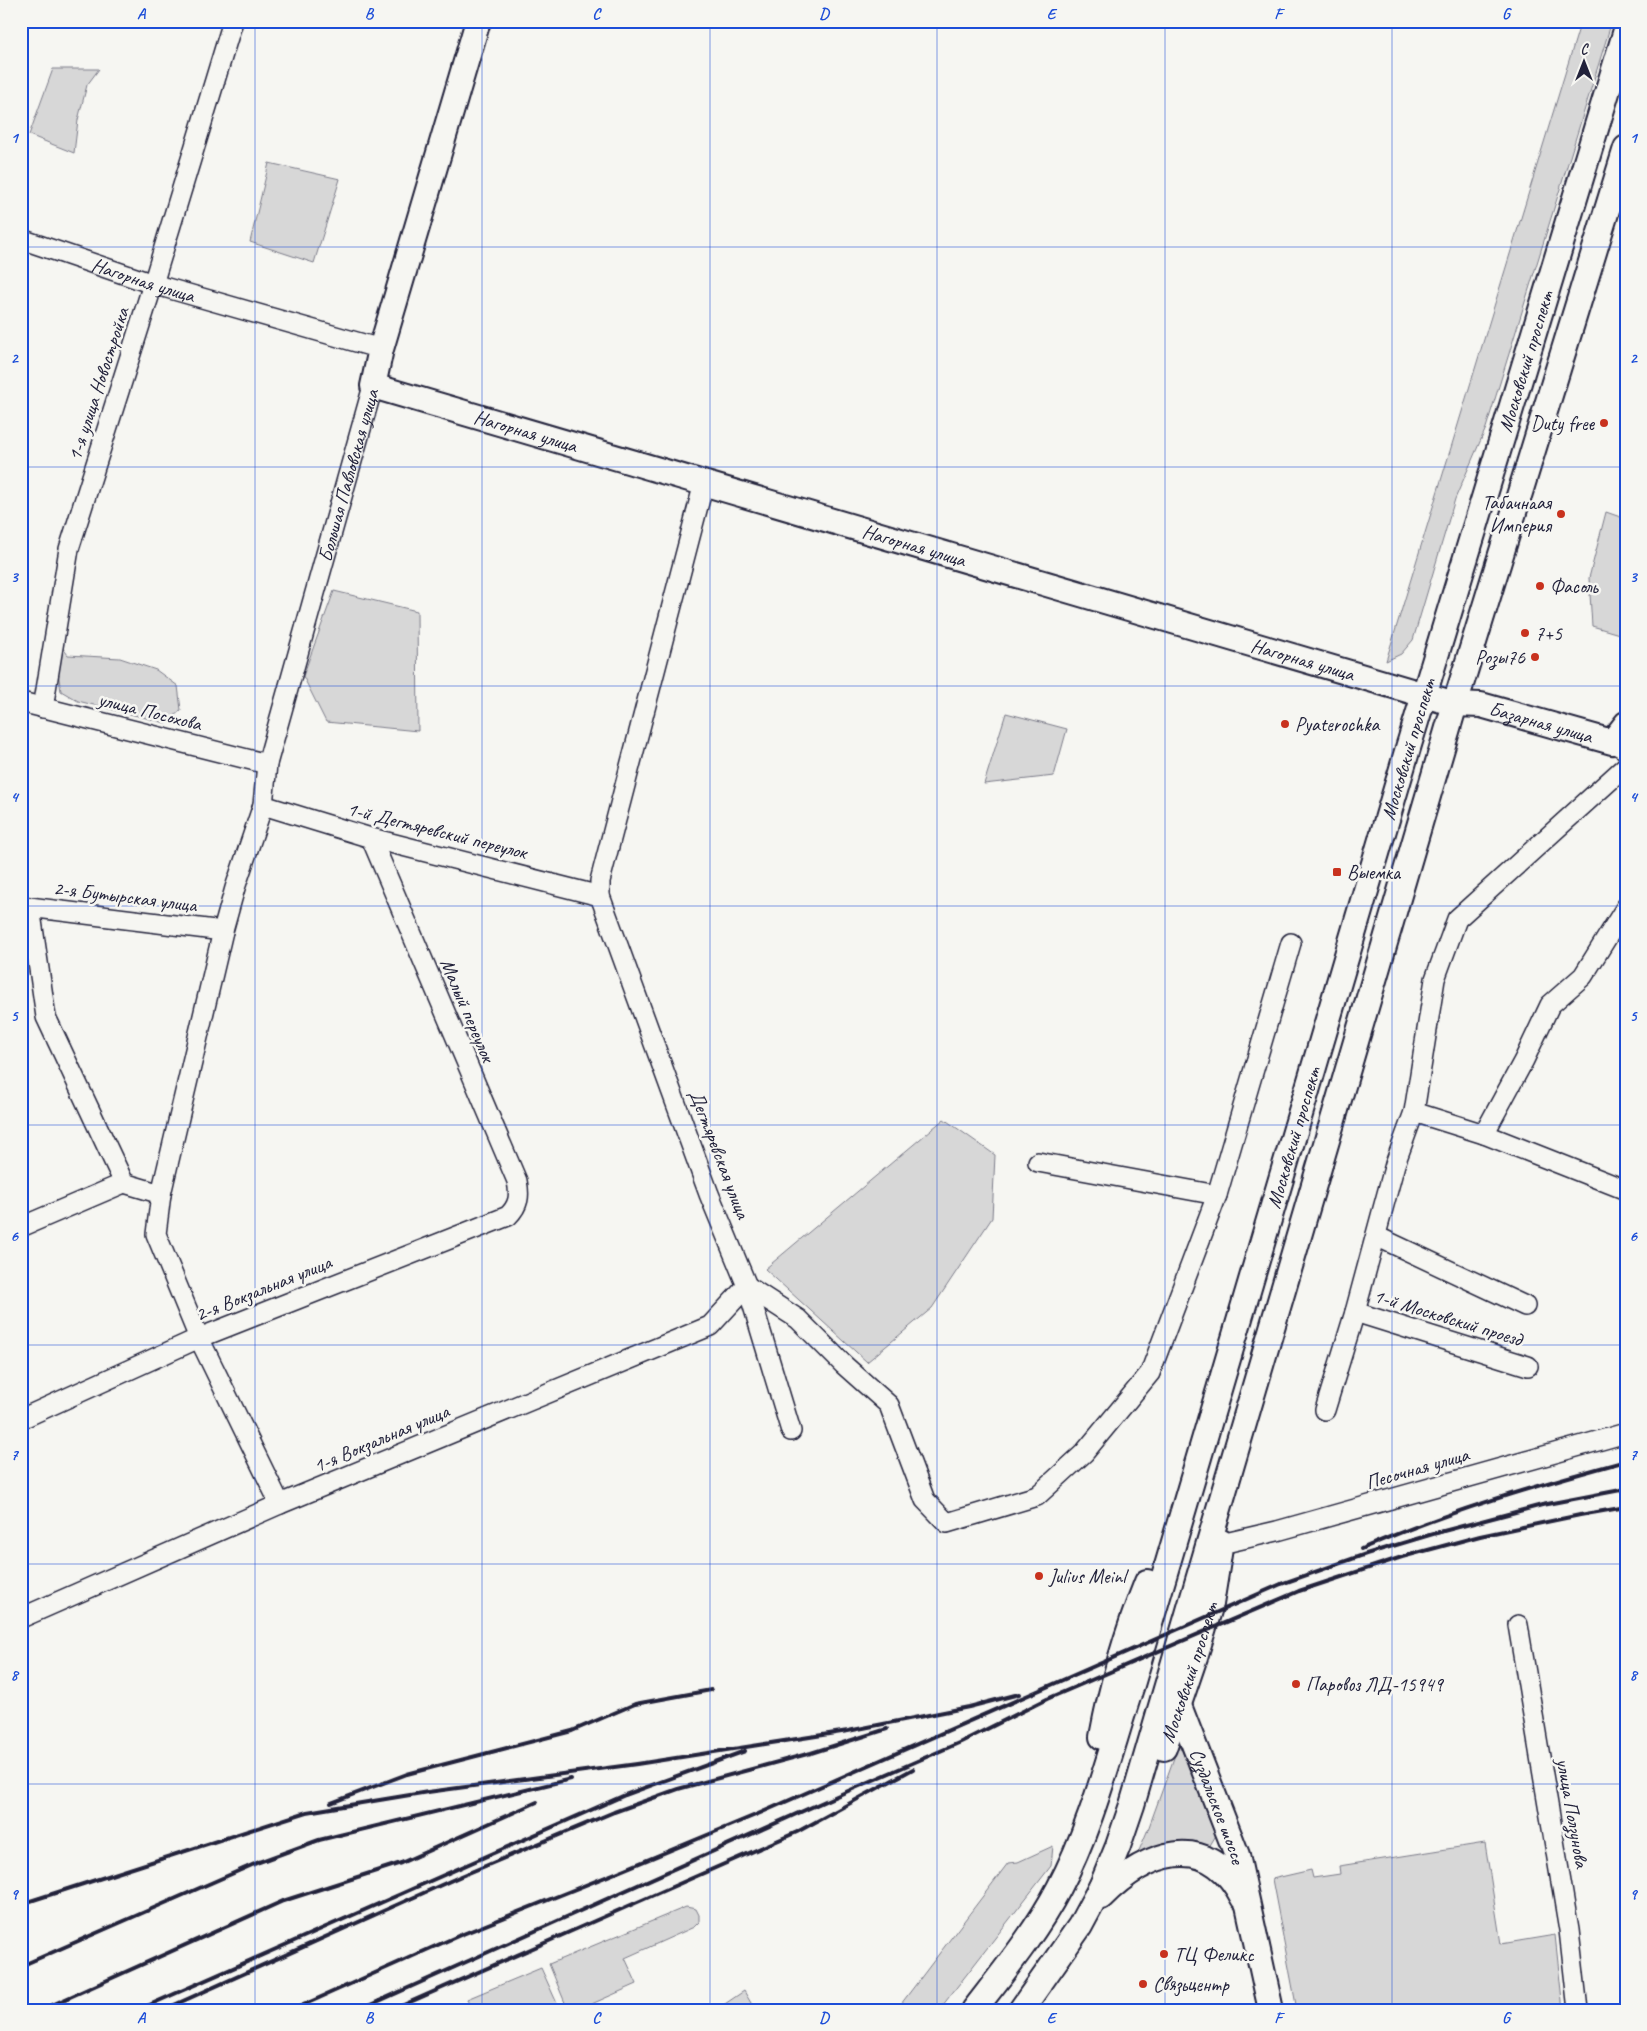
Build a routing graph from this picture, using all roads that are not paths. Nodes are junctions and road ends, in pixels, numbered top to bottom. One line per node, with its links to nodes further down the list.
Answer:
1 (233, 21): 6 (street, 1-я улица Новостройка)
2 (478, 21): 7 (main road, Большая Павловская улица)
3 (1626, 30): 10 (main road, Московский проспект)
4 (1626, 148): 12 (main road, Московский проспект)
5 (21, 239): 6 (street, Нагорная улица)
6 (153, 284): 7 (street, Нагорная улица); 13 (street, 1-я улица Новостройка)
7 (381, 349): 8 (main road, Большая Павловская улица)
8 (373, 386): 9 (main road, Нагорная улица); 15 (street, Большая Павловская улица)
9 (704, 484): 10 (main road, Нагорная улица); 19 (street)
10 (1424, 696): 12 (main road, Нагорная улица); 53 (main road, Московский проспект)
11 (21, 702): 13 (street, улица Посохова)
12 (1455, 704): 14 (main road, Базарная улица); 43 (main road, Московский проспект)
13 (43, 708): 15 (street, улица Посохова)
14 (1622, 742)
15 (267, 764): 17 (street, Большая Павловская улица)
16 (1626, 766): 24 (street)
17 (263, 805): 18 (street, 1-й Дегтяревский переулок); 22 (street, Большая Павловская улица)
18 (371, 838): 19 (street, 1-й Дегтяревский переулок); 31 (street, Малый переулок)
19 (600, 896): 34 (street, Дегтяревская улица)
20 (26, 907): 22 (street, 2-я Бутырская улица); 27 (street)
21 (1626, 907): 25 (street)
22 (223, 931): 29 (street, Большая Павловская улица)
23 (1291, 943): 30 (street)
24 (1414, 1112): 25 (street); 33 (street)
25 (1484, 1134): 28 (street)
26 (1038, 1162): 30 (street)
27 (124, 1183): 29 (street); 32 (street)
28 (1626, 1190)
29 (161, 1194): 37 (street, Большая Павловская улица)
30 (1216, 1195): 34 (street)
31 (519, 1200): 37 (street, 2-я Вокзальная улица)
32 (21, 1227)
33 (1376, 1236): 35 (street); 36 (street)
34 (747, 1286): 41 (street, Дегтяревская улица); 44 (street, 1-я Вокзальная улица)
35 (1525, 1306)
36 (1355, 1312): 38 (street, 1-й Московский проезд); 39 (street)
37 (199, 1338): 40 (street, 2-я Вокзальная улица); 44 (street, Большая Павловская улица)
38 (1528, 1366)
39 (1325, 1410)
40 (21, 1419)
41 (791, 1431)
42 (1626, 1433): 45 (street, Песочная улица)
43 (1237, 1446): 45 (main road, Московский проспект); 48 (main road, Московский проспект)
44 (280, 1504): 46 (street, 1-я Вокзальная улица)
45 (1221, 1544): 49 (main road, Московский проспект)
46 (21, 1618)
47 (1518, 1625): 56 (street, улица Ползунова)
48 (1168, 1681): 49 (main road, Суздальское шоссе); 50 (main road, Московский проспект)
49 (1179, 1706): 50 (main road, Московский проспект); 52 (main road, Суздальское шоссе)
50 (1102, 1885): 51 (main road, Московский проспект)
51 (1092, 1906): 52 (main road, Суздальское шоссе); 54 (main road, Московский проспект)
52 (1256, 1935): 55 (main road, Суздальское шоссе)
53 (974, 2010)
54 (1021, 2010)
55 (1272, 2010)
56 (1578, 2010)

